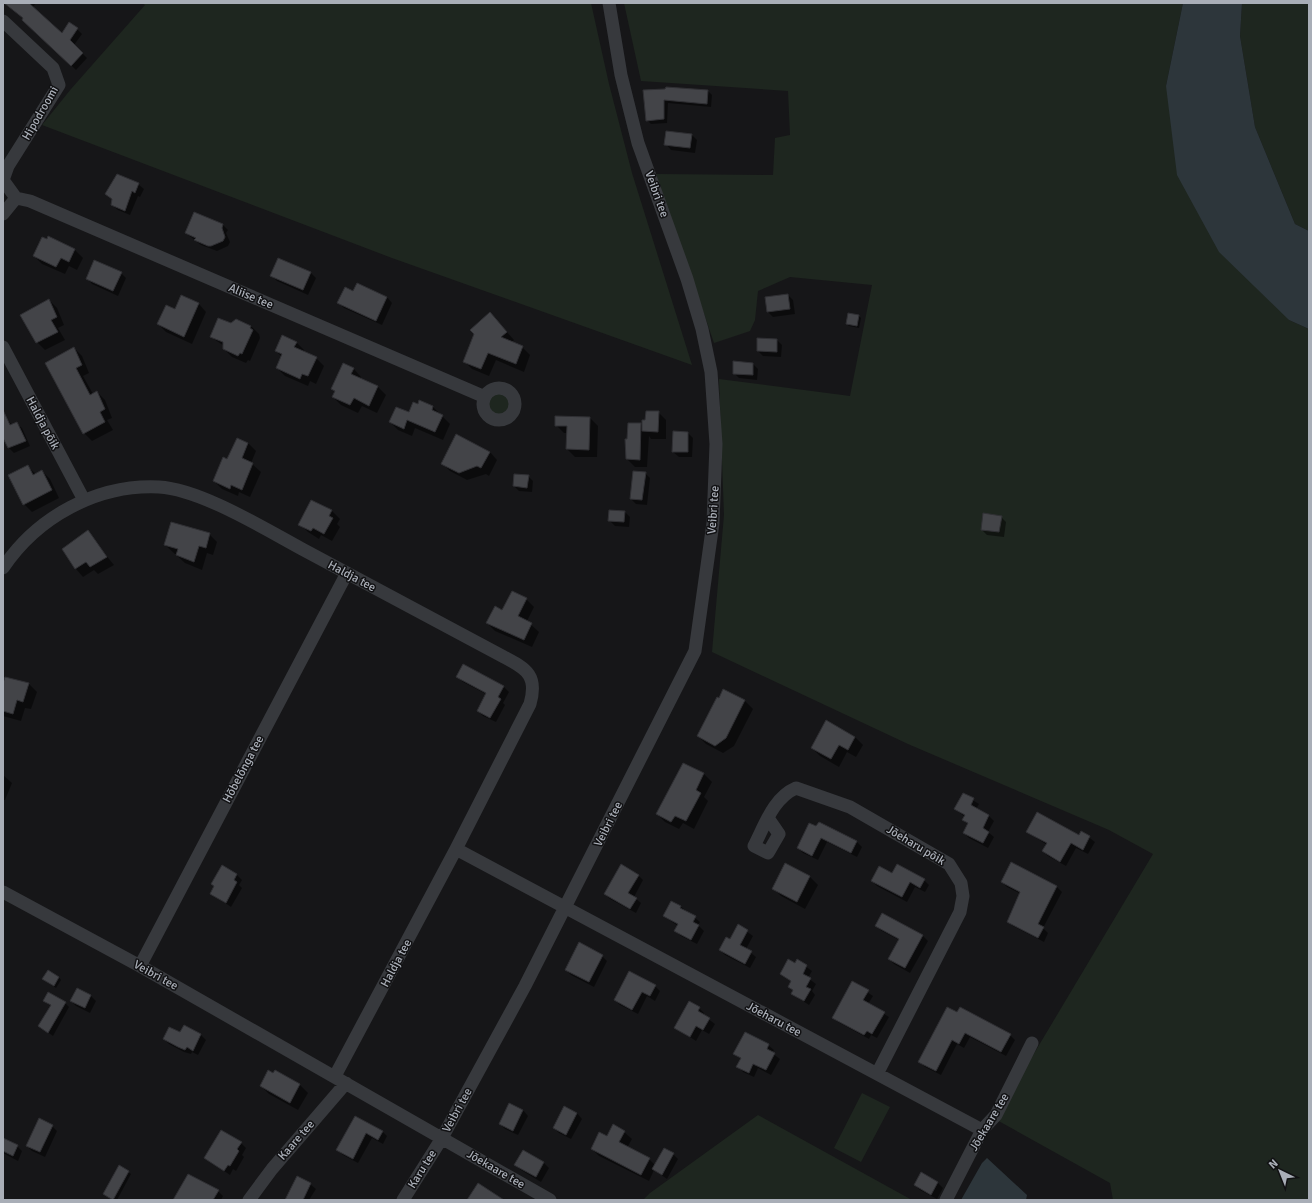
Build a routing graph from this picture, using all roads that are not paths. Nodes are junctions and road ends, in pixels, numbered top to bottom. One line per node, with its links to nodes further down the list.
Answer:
1 (609, 3): 13 (street, Veibri tee)
2 (3, 21): 3 (street, Hipodroomi)
3 (16, 198): 4 (street); 6 (street, Aliise tee)
4 (3, 214)
5 (3, 347): 7 (street, Haldja põik)
6 (485, 397)
7 (84, 500): 8 (street, Haldja tee); 9 (street, Haldja tee)
8 (3, 568)
9 (347, 573): 11 (street, Haldja tee); 14 (street, Hõbelõnga tee)
10 (768, 818): 16 (street, Jõeharu põik)
11 (456, 849): 13 (street); 17 (street, Haldja tee)
12 (3, 892): 14 (street, Veibri tee)
13 (565, 908): 16 (street, Jõeharu tee); 19 (street, Veibri tee)
14 (140, 966): 17 (street, Veibri tee)
15 (1032, 1043): 18 (street, Jõekaare tee)
16 (877, 1074): 18 (street, Jõeharu tee)
17 (340, 1079): 19 (street, Veibri tee); 20 (street, Kaare tee)
18 (982, 1130): 23 (street, Jõekaare tee)
19 (442, 1138): 21 (street, Karu tee); 22 (street, Jõekaare tee)
20 (249, 1200)
21 (403, 1200)
22 (550, 1200)
23 (946, 1200)

